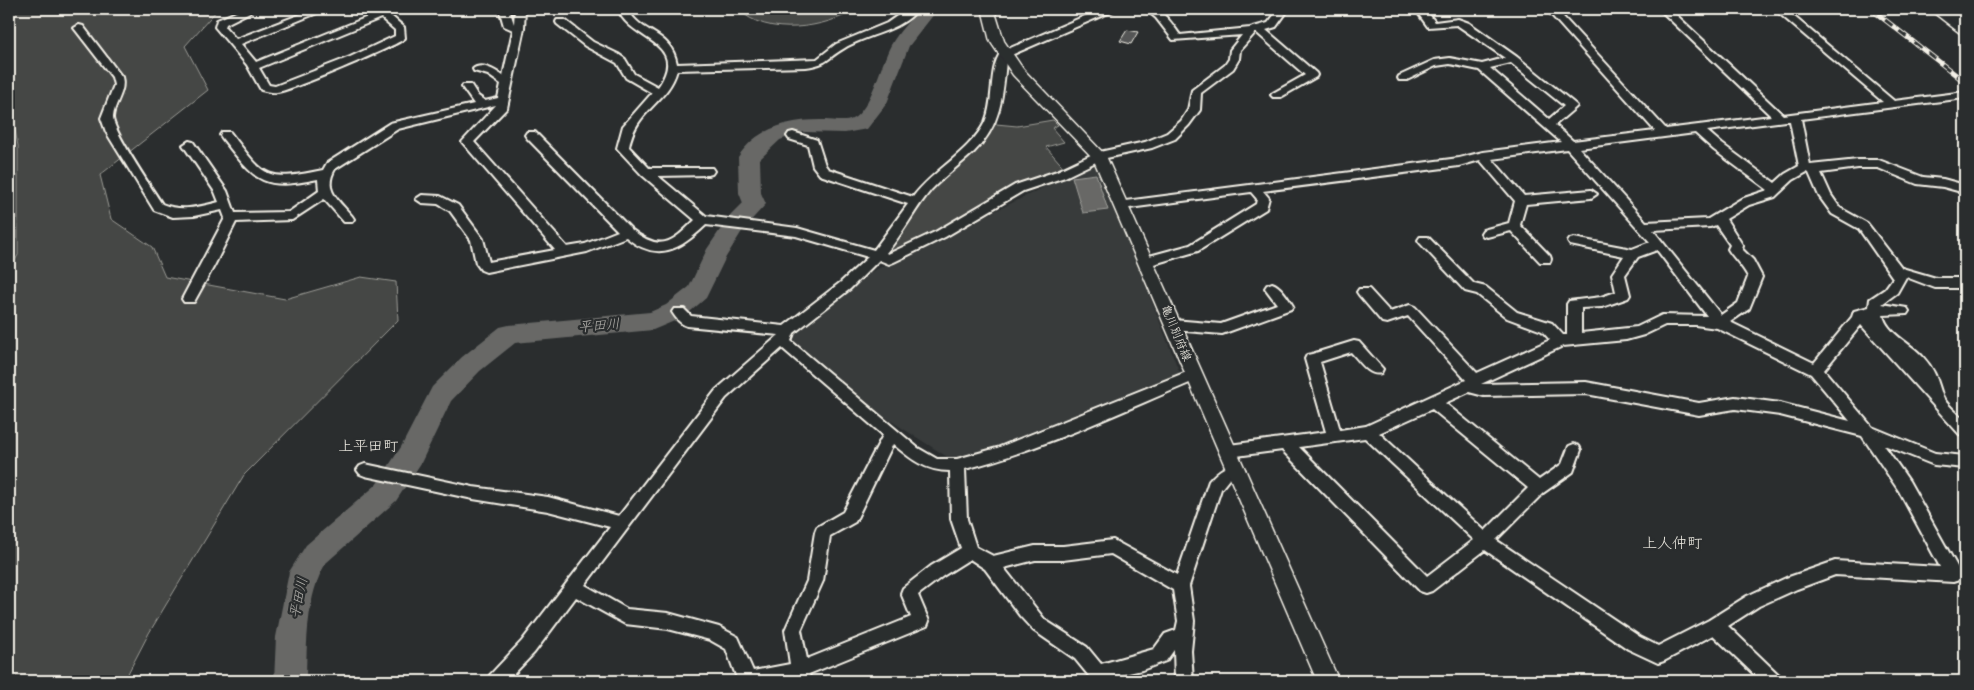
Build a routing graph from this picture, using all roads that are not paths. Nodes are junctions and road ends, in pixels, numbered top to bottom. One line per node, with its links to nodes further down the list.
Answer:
1 (251, 9): 26 (street)
2 (322, 9): 26 (street)
3 (502, 9): 23 (street)
4 (520, 9): 23 (street)
5 (624, 9): 30 (street)
6 (913, 9): 30 (street)
7 (988, 9): 27 (main road, 亀川別府線)
8 (1109, 9): 27 (street)
9 (1150, 9): 24 (street)
10 (1284, 9): 24 (street)
11 (1420, 9): 28 (street)
12 (1551, 9): 46 (street)
13 (1664, 9): 43 (street)
14 (1779, 9): 41 (street)
15 (1935, 9): 25 (main road)
16 (1942, 9): 21 (highway)
17 (1958, 9): 19 (highway)
18 (379, 12): 29 (street); 29 (street)
19 (1965, 13)
20 (561, 22): 36 (street)
21 (1965, 23)
22 (79, 28): 67 (street)
23 (519, 28): 34 (street)
24 (1255, 30): 37 (street); 52 (street)
25 (1965, 30)
26 (235, 44): 29 (street)
27 (1005, 54): 52 (main road, 亀川別府線); 65 (street)
28 (1513, 59): 31 (street); 44 (street)
29 (254, 66)
30 (673, 67): 36 (street)
31 (1482, 67): 33 (street); 44 (street)
32 (478, 69): 34 (street)
33 (1403, 78)
34 (507, 83): 39 (street)
35 (467, 87): 40 (street)
36 (660, 93): 56 (street)
37 (1277, 95)
38 (1965, 95): 41 (street)
39 (504, 100): 40 (street); 78 (street)
40 (483, 105): 57 (street)
41 (1893, 105): 42 (street)
42 (1795, 117): 43 (street); 54 (street)
43 (1781, 119): 45 (street)
44 (1548, 124): 51 (street)
45 (1697, 128): 46 (street); 59 (street)
46 (1662, 132): 51 (street)
47 (226, 135): 57 (street)
48 (531, 135): 73 (street)
49 (792, 136): 65 (street)
50 (189, 145): 67 (street)
51 (1570, 146): 53 (street); 72 (street)
52 (1099, 156): 66 (main road, 亀川別府線); 80 (street)
53 (1483, 156): 58 (street); 64 (street)
54 (1810, 169): 59 (street); 60 (street); 83 (street)
55 (708, 171): 56 (street)
56 (646, 172): 70 (street)
57 (327, 173): 61 (street)
58 (1254, 188): 66 (street); 82 (street)
59 (1776, 189): 69 (street)
60 (1965, 189)
61 (325, 192): 67 (street); 68 (street)
62 (1592, 194): 64 (street)
63 (422, 199): 78 (street)
64 (1521, 200): 71 (street)
65 (915, 202): 80 (street)
66 (1122, 206): 82 (main road, 亀川別府線)
67 (229, 211): 87 (street)
68 (348, 219)
69 (1719, 219): 72 (street); 92 (street)
70 (703, 220): 73 (street); 80 (street)
71 (1514, 226): 74 (street); 81 (street)
72 (1644, 226): 77 (street)
73 (627, 232): 78 (street)
74 (1487, 233)
75 (1424, 240): 96 (street)
76 (1574, 242): 79 (street)
77 (1659, 244): 79 (street); 92 (street)
78 (565, 253)
79 (1633, 254): 95 (street)
80 (878, 255): 94 (street)
81 (1545, 259)
82 (1146, 260): 93 (main road, 亀川別府線)
83 (1898, 272): 84 (street); 88 (street)
84 (1965, 283)
85 (1272, 288): 93 (street)
86 (1364, 292): 100 (street)
87 (189, 299)
88 (1876, 310): 90 (street); 91 (street); 101 (street)
89 (679, 312): 94 (street)
90 (1902, 312)
91 (1859, 314): 98 (street); 101 (street)
92 (1719, 323): 95 (street); 98 (street)
93 (1173, 325): 99 (main road, 亀川別府線)
94 (785, 336): 106 (street); 116 (street)
95 (1574, 337): 96 (street)
96 (1560, 341): 100 (street)
97 (1376, 369): 107 (street)
98 (1816, 370): 103 (street)
99 (1194, 375): 110 (main road, 亀川別府線); 112 (street)
100 (1471, 383): 102 (street); 103 (street)
101 (1934, 397): 105 (street)
102 (1435, 403): 104 (street); 115 (street)
103 (1867, 431): 111 (street); 122 (street)
104 (1368, 432): 107 (street); 117 (street)
105 (1965, 432)
106 (891, 434): 112 (street); 124 (street)
107 (1335, 437): 108 (street)
108 (1286, 444): 110 (street); 117 (street)
109 (1574, 450): 115 (street)
110 (1229, 452): 114 (main road, 亀川別府線)
111 (1965, 462)
112 (957, 465): 118 (street)
113 (365, 470): 116 (street)
114 (1237, 470): 120 (street); 129 (main road, 亀川別府線)
115 (1538, 488): 117 (street)
116 (622, 524): 121 (street)
117 (1485, 541): 122 (street)
118 (970, 550): 119 (street); 124 (street)
119 (991, 564): 120 (street); 125 (street)
120 (1181, 586): 123 (street)
121 (574, 587): 126 (street); 127 (street)
122 (1715, 625): 130 (street)
123 (1184, 635): 125 (street); 128 (street)
124 (801, 676): 127 (street)
125 (1101, 677)
126 (496, 681)
127 (747, 681)
128 (1184, 681)
129 (1328, 681)
130 (1773, 681)

